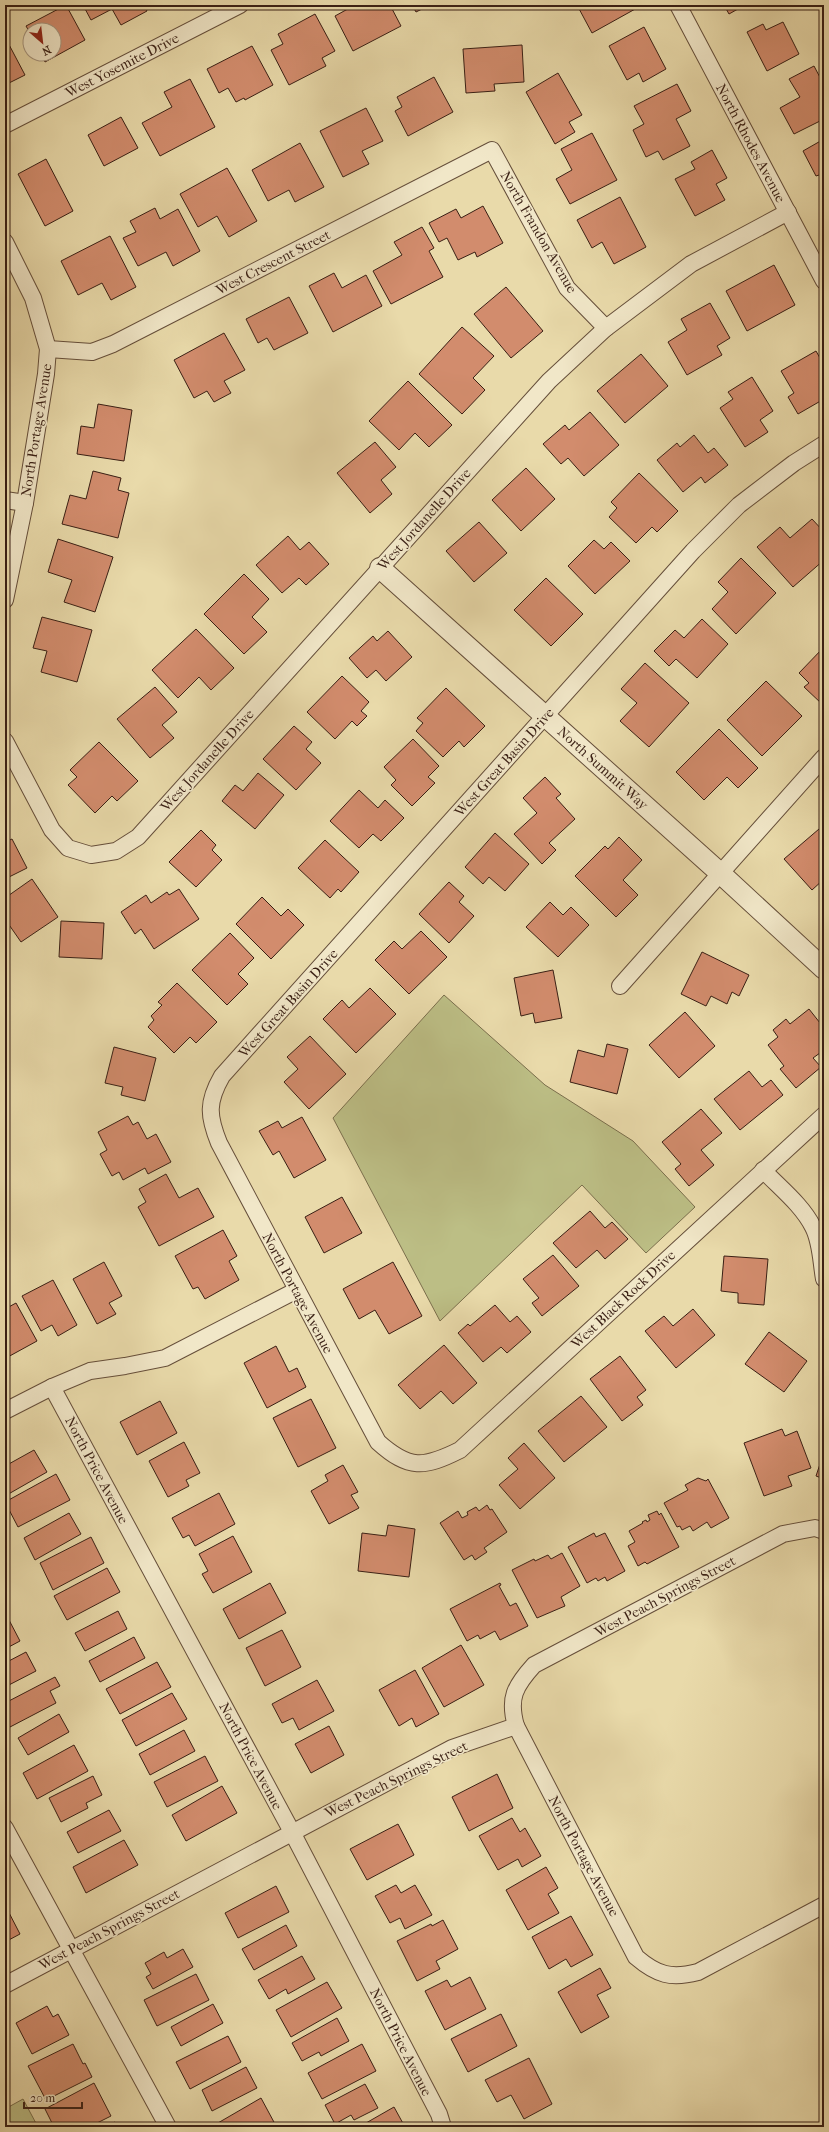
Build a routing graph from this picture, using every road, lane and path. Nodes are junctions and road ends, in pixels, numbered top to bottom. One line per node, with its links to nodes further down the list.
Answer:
1 (240, 5): 3 (street, West Yosemite Drive)
2 (678, 5): 5 (street, North Rhodes Avenue)
3 (5, 125)
4 (492, 150): 8 (street, North Frandon Avenue); 9 (street, West Crescent Street)
5 (788, 212): 7 (street, North Rhodes Avenue); 8 (street, West Jordanelle Drive)
6 (5, 242): 9 (street, North Portage Avenue)
7 (824, 281)
8 (606, 328): 13 (street, West Jordanelle Drive)
9 (48, 349): 12 (street, North Portage Avenue)
10 (824, 444): 15 (street, West Great Basin Drive)
11 (5, 500): 12 (street)
12 (25, 503): 14 (street, North Portage Avenue)
13 (380, 568): 15 (street, North Summit Way); 16 (street, West Jordanelle Drive)
14 (5, 600)
15 (545, 716): 18 (street, North Summit Way); 21 (street, West Great Basin Drive)
16 (5, 741)
17 (824, 757): 18 (street)
18 (720, 873): 19 (street, North Summit Way); 20 (street)
19 (824, 969)
20 (620, 986)
21 (210, 1103): 25 (street, North Portage Avenue)
22 (824, 1115): 23 (street, West Black Rock Drive)
23 (763, 1170): 24 (street); 28 (street, West Black Rock Drive)
24 (824, 1279)
25 (297, 1290): 26 (street); 28 (street, North Portage Avenue)
26 (52, 1387): 27 (street); 32 (street, North Price Avenue)
27 (5, 1412)
28 (413, 1463)
29 (819, 1530): 30 (street, West Peach Springs Street)
30 (516, 1726): 32 (street, West Peach Springs Street); 33 (street, North Portage Avenue)
31 (5, 1828): 34 (street)
32 (292, 1832): 34 (street, West Peach Springs Street); 37 (street, North Price Avenue)
33 (824, 1905)
34 (72, 1949): 35 (street, West Peach Springs Street); 36 (street)
35 (5, 1985)
36 (168, 2127)
37 (443, 2127)

